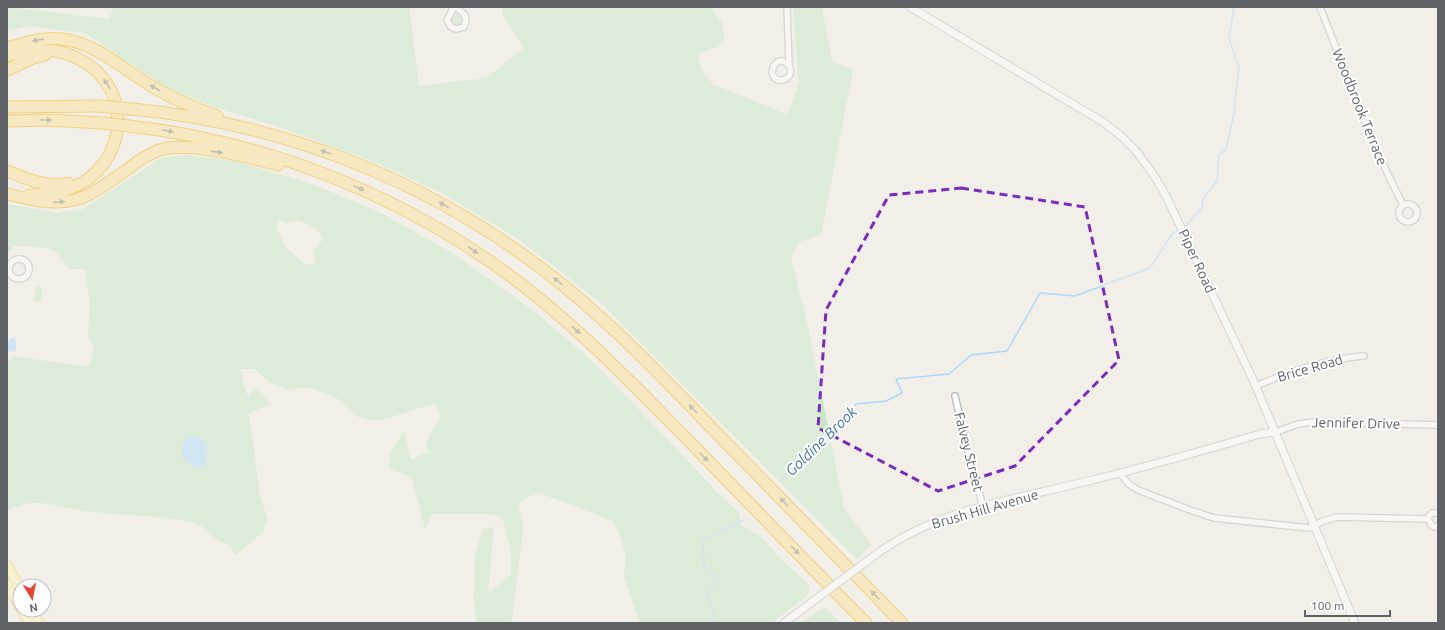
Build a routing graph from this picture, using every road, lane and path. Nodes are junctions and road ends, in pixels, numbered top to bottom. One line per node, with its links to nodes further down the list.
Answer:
1 (787, 7): 7 (street)
2 (910, 7): 18 (street, Piper Road)
3 (1320, 7): 16 (street, Woodbrook Terrace)
4 (7, 48): 11 (highway, one-way to 4)
5 (7, 56): 6 (highway)
6 (89, 65): 8 (highway); 12 (highway, one-way to 6)
7 (789, 65)
8 (7, 70)
9 (7, 107): 11 (highway, bridge)
10 (7, 121): 14 (highway, one-way to 14, bridge)
11 (282, 138): 34 (highway, one-way to 11)
12 (105, 160): 13 (highway); 15 (highway)
13 (7, 171)
14 (338, 179): 15 (highway, one-way to 14); 33 (highway, one-way to 33)
15 (7, 194)
16 (1403, 205)
17 (1364, 356): 18 (street, Brice Road)
18 (1256, 386): 21 (street, Piper Road)
19 (955, 396): 23 (street, Falvey Street)
20 (1438, 425): 21 (street, Jennifer Drive)
21 (1276, 432): 22 (street, Brush Hill Avenue); 26 (street, Piper Road)
22 (1119, 473): 23 (street, Brush Hill Avenue); 26 (street)
23 (983, 507): 32 (street, Brush Hill Avenue, bridge)
24 (1438, 513): 25 (street)
25 (1428, 519): 26 (street); 27 (street)
26 (1315, 525): 35 (street, Piper Road)
27 (1438, 526)
28 (7, 565): 29 (main road)
29 (14, 578)
30 (7, 584): 31 (main road)
31 (12, 593)
32 (784, 623)
33 (866, 623)
34 (902, 623)
35 (1355, 623)

